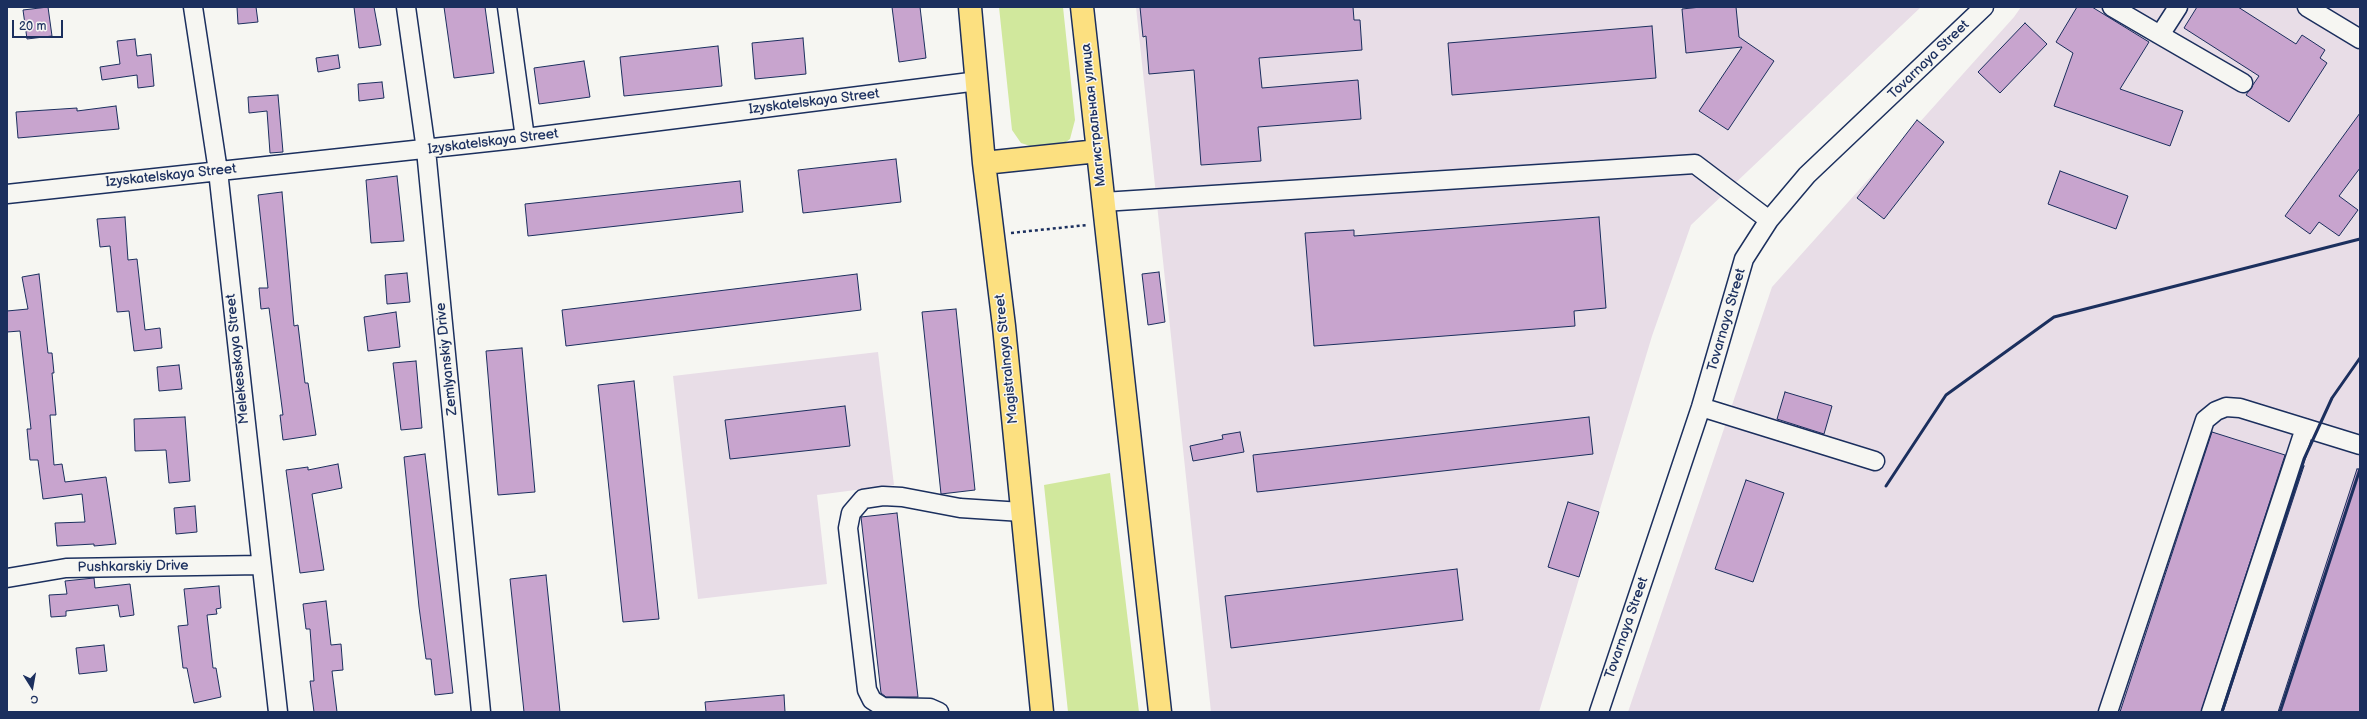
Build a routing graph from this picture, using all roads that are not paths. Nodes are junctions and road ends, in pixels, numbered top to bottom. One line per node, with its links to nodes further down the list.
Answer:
1 (193, 7): 18 (street, Melekesskaya Street)
2 (406, 7): 15 (street, Zemlyanskiy Drive)
3 (507, 7): 14 (street)
4 (970, 7): 12 (main road, Magistralnaya Street)
5 (1082, 7): 16 (main road, Магистральная улица)
6 (1984, 7): 21 (street, Tovarnaya Street)
7 (2112, 7): 10 (street)
8 (2178, 7): 10 (street)
9 (2307, 7): 11 (street)
10 (2160, 35): 13 (street)
11 (2360, 40)
12 (978, 81): 14 (street, Izyskatelskaya Street); 17 (main road, Magistralnaya Street)
13 (2243, 83)
14 (525, 138): 15 (street, Izyskatelskaya Street)
15 (426, 150): 18 (street, Izyskatelskaya Street); 30 (street, Zemlyanskiy Drive)
16 (1098, 151): 17 (main road); 20 (main road, Магистральная улица)
17 (984, 162): 26 (main road, Magistralnaya Street)
18 (218, 171): 19 (street, Izyskatelskaya Street); 27 (street, Melekesskaya Street)
19 (7, 194)
20 (1104, 213): 21 (street); 33 (main road)
21 (1769, 220): 22 (street, Tovarnaya Street)
22 (1701, 407): 25 (street); 34 (street, Tovarnaya Street)
23 (2305, 428): 24 (street); 35 (street); 36 (street)
24 (2360, 445)
25 (1875, 461)
26 (1022, 512): 31 (street); 32 (main road, Magistralnaya Street)
27 (260, 565): 28 (street, Pushkarskiy Drive); 29 (street, Melekesskaya Street)
28 (7, 578)
29 (278, 712)
30 (481, 712)
31 (939, 712)
32 (1042, 712)
33 (1160, 712)
34 (1599, 712)
35 (2108, 712)
36 (2211, 712)

